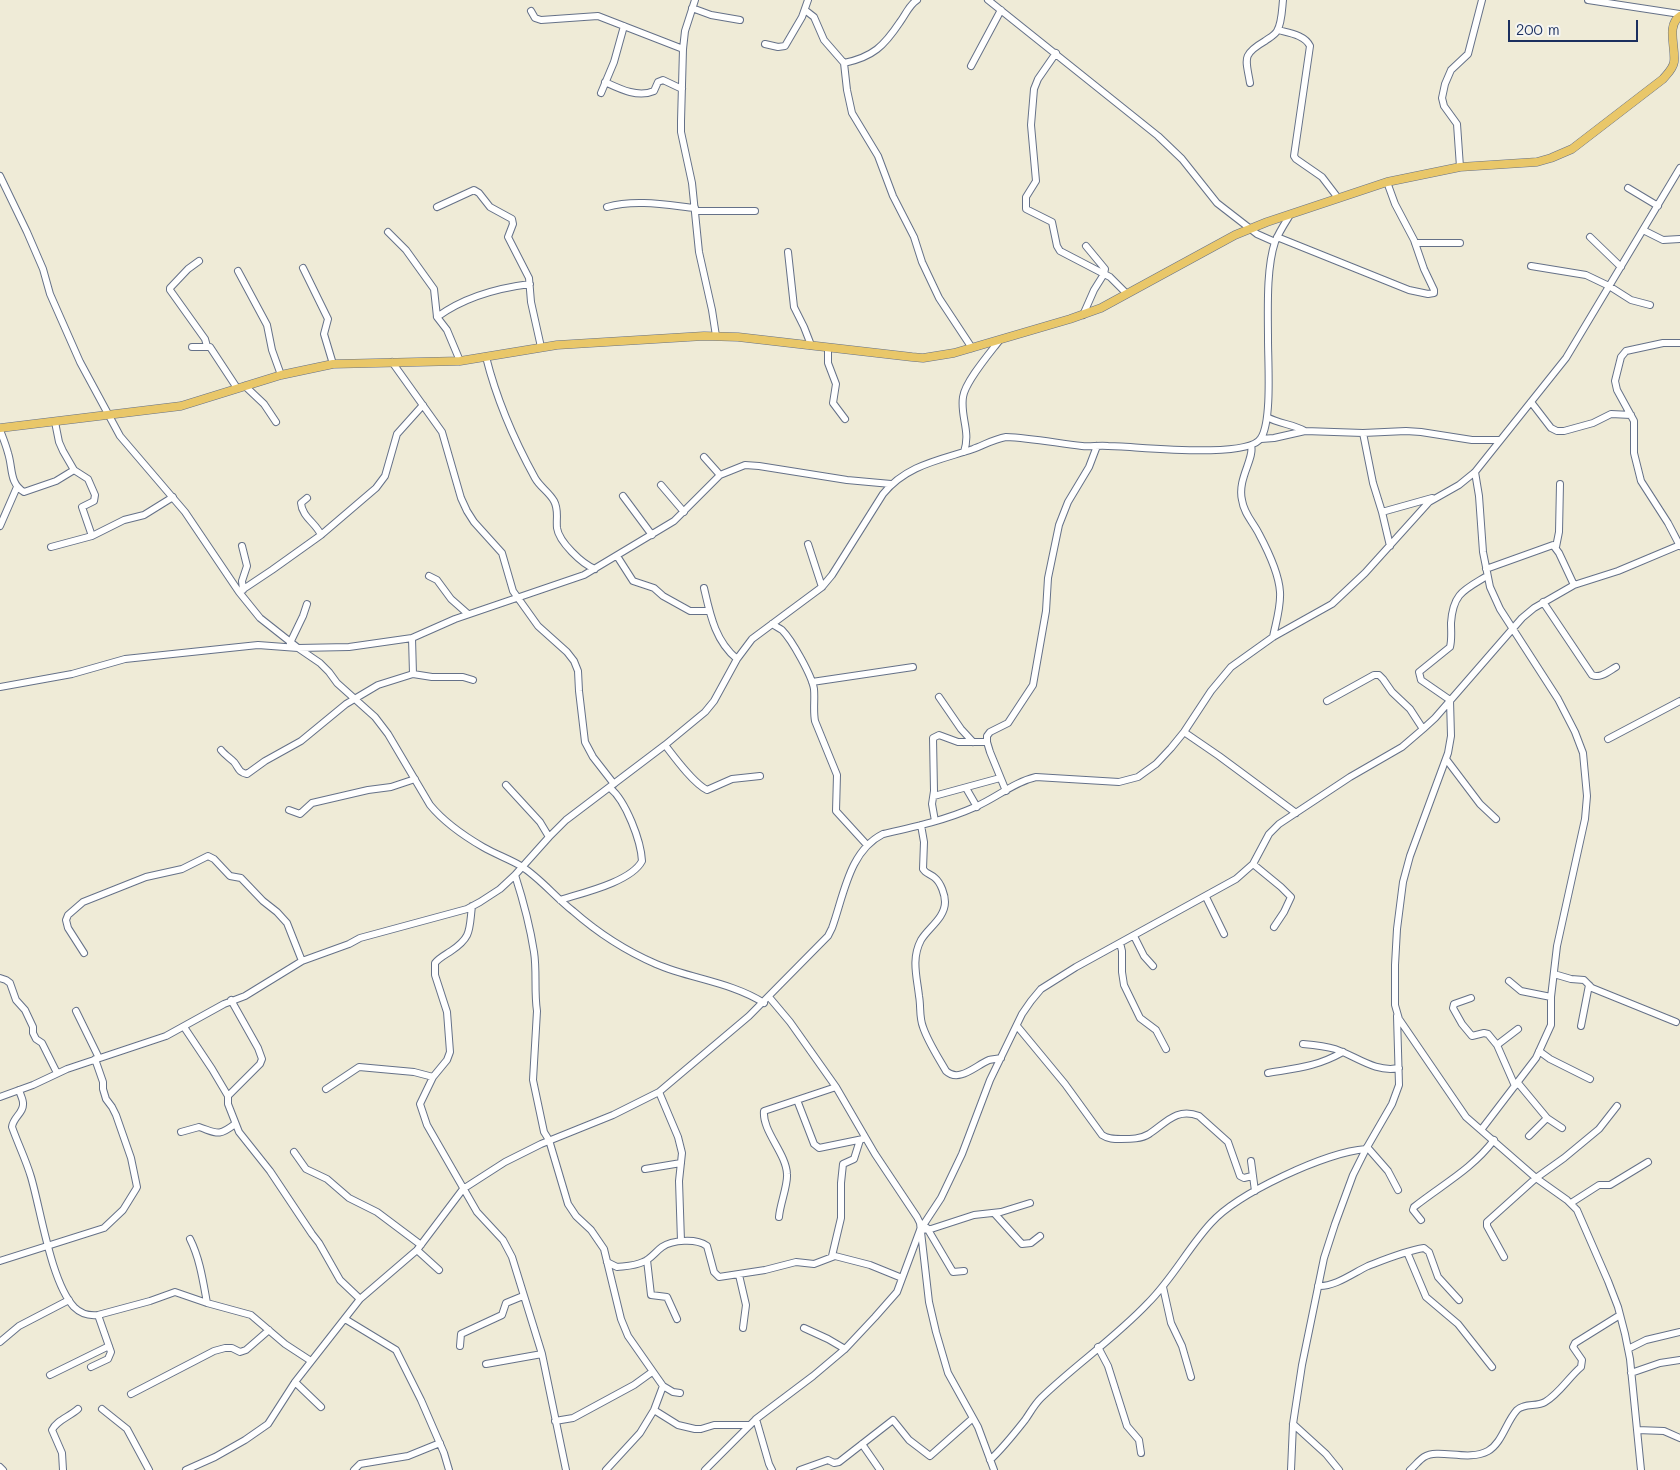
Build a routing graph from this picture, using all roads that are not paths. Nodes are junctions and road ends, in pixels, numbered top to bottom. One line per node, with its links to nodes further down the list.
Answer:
1 (695, 0): 8 (street)
2 (808, 0): 9 (street)
3 (917, 0): 19 (street)
4 (988, 0): 10 (street)
5 (1283, 0): 15 (street)
6 (1482, 0): 25 (street)
7 (1588, 0): 12 (street)
8 (692, 8): 13 (street); 17 (street)
9 (805, 10): 16 (street); 19 (street)
10 (1001, 10): 18 (street); 20 (street)
11 (531, 11): 14 (street)
12 (1680, 15): 25 (main road)
13 (740, 20)
14 (624, 26): 17 (street); 21 (street)
15 (1278, 30): 22 (street); 30 (street)
16 (765, 44)
17 (683, 49): 23 (street)
18 (1056, 53): 37 (street); 52 (street)
19 (844, 63): 67 (street)
20 (971, 66)
21 (605, 82): 23 (street); 24 (street)
22 (1250, 84)
23 (682, 89): 34 (street)
24 (601, 93)
25 (1460, 167): 28 (main road)
26 (1680, 168): 31 (street)
27 (0, 176): 77 (street)
28 (1386, 182): 30 (main road); 43 (street)
29 (1628, 188): 31 (street)
30 (1338, 198): 36 (main road)
31 (1658, 206): 38 (street)
32 (437, 207): 53 (street)
33 (607, 207): 34 (street)
34 (695, 210): 35 (street); 59 (street)
35 (755, 211)
36 (1290, 215): 37 (main road); 42 (street)
37 (1250, 229): 42 (street); 55 (main road)
38 (1644, 230): 41 (street); 49 (street)
39 (388, 232): 58 (street)
40 (1590, 237): 49 (street)
41 (1680, 239)
42 (1276, 240): 43 (street); 78 (street)
43 (1415, 243): 44 (street)
44 (1460, 243)
45 (1086, 246): 52 (street)
46 (788, 252): 62 (street)
47 (199, 260): 63 (street)
48 (1531, 266): 54 (street)
49 (1621, 266): 54 (street)
50 (303, 268): 71 (street)
51 (238, 270): 72 (street)
52 (1104, 274): 55 (street); 57 (street)
53 (530, 284): 58 (street); 65 (street)
54 (1609, 286): 56 (street); 74 (street)
55 (1127, 294): 57 (main road)
56 (1650, 304)
57 (1083, 315): 60 (main road)
58 (437, 317): 69 (street)
59 (716, 336): 62 (main road); 65 (main road)
60 (999, 341): 67 (main road); 89 (street)
61 (1680, 343): 76 (street)
62 (811, 345): 66 (main road)
63 (207, 346): 64 (street); 73 (street)
64 (192, 347)
65 (541, 347): 68 (main road)
66 (828, 348): 67 (main road); 79 (street)
67 (972, 348)
68 (486, 357): 69 (main road); 115 (street)
69 (460, 361): 70 (main road)
70 (392, 362): 71 (main road); 75 (street)
71 (333, 364): 72 (main road)
72 (281, 375): 73 (main road)
73 (241, 387): 77 (main road); 81 (street)
74 (1530, 402): 76 (street); 86 (street)
75 (423, 405): 105 (street); 122 (street)
76 (1631, 415): 109 (street)
77 (108, 416): 80 (main road); 99 (street)
78 (1267, 417): 83 (street); 85 (street)
79 (845, 419)
80 (55, 422): 82 (main road); 91 (street)
81 (276, 422)
82 (0, 429): 97 (street)
83 (1305, 431): 84 (street); 85 (street)
84 (1363, 433): 86 (street); 103 (street)
85 (1261, 439): 87 (street)
86 (1500, 440): 92 (street)
87 (1251, 445): 88 (street); 129 (street)
88 (1097, 446): 89 (street); 149 (street)
89 (964, 452): 94 (street)
90 (704, 457): 93 (street)
91 (74, 470): 97 (street); 107 (street)
92 (1475, 472): 101 (street); 116 (street)
93 (720, 475): 94 (street); 102 (street)
94 (890, 484): 119 (street)
95 (1560, 484): 113 (street)
96 (661, 485): 102 (street)
97 (17, 487): 104 (street)
98 (623, 496): 106 (street)
99 (173, 497): 107 (street); 121 (street)
100 (307, 498): 105 (street)
101 (1434, 498): 103 (street); 111 (street)
102 (684, 512): 106 (street)
103 (1382, 512): 111 (street)
104 (0, 526)
105 (321, 535): 121 (street)
106 (652, 535): 114 (street)
107 (92, 536): 112 (street)
108 (808, 544): 119 (street)
109 (1680, 545): 118 (street)
110 (242, 546): 121 (street)
111 (1390, 546): 129 (street)
112 (51, 547)
113 (1556, 547): 116 (street); 118 (street)
114 (617, 556): 115 (street); 125 (street)
115 (595, 569): 122 (street)
116 (1487, 573): 128 (street); 142 (street)
117 (429, 576): 126 (street)
118 (1574, 585): 123 (street)
119 (822, 587): 127 (street)
120 (704, 588): 125 (street)
121 (241, 591): 131 (street)
122 (518, 598): 126 (street); 157 (street)
123 (1543, 602): 128 (street); 135 (street)
124 (307, 604): 131 (street)
125 (709, 612): 133 (street)
126 (468, 614): 130 (street)
127 (772, 624): 133 (street); 138 (street)
128 (1512, 629): 142 (street); 182 (street)
129 (1273, 637): 146 (street)
130 (412, 638): 132 (street); 136 (street)
131 (290, 643): 132 (street)
132 (298, 648): 139 (street); 141 (street)
133 (737, 659): 150 (street)
134 (913, 666): 138 (street)
135 (1616, 667)
136 (413, 674): 137 (street); 141 (street)
137 (473, 680)
138 (812, 682): 168 (street)
139 (0, 687)
140 (939, 697): 148 (street)
141 (355, 699): 151 (street); 155 (street)
142 (1450, 700): 145 (street); 152 (street)
143 (1327, 701): 145 (street)
144 (1680, 701): 147 (street)
145 (1423, 728): 163 (street)
146 (1184, 732): 159 (street); 163 (street)
147 (1608, 740)
148 (973, 742): 149 (street); 160 (street)
149 (986, 742): 154 (street)
150 (665, 745): 153 (street); 157 (street)
151 (221, 750)
152 (1446, 759): 164 (street); 192 (street)
153 (760, 776)
154 (1000, 778): 158 (street); 159 (street)
155 (415, 779): 162 (street); 170 (street)
156 (506, 785): 167 (street)
157 (612, 786): 167 (street); 173 (street)
158 (966, 788): 160 (street); 161 (street)
159 (1006, 791): 161 (street)
160 (934, 796): 165 (street)
161 (977, 807): 165 (street)
162 (289, 810)
163 (1296, 813): 169 (street)
164 (1496, 818)
165 (935, 821): 166 (street)
166 (921, 825): 168 (street); 203 (street)
167 (548, 836): 170 (street)
168 (867, 845): 186 (street)
169 (1253, 864): 172 (street); 175 (street)
170 (521, 866): 171 (street); 173 (street)
171 (515, 875): 174 (street); 226 (street)
172 (1206, 897): 176 (street); 177 (street)
173 (560, 900): 190 (street)
174 (472, 906): 180 (street); 208 (street)
175 (1274, 927)
176 (1224, 934)
177 (1134, 936): 178 (street); 181 (street)
178 (1120, 943): 194 (street); 200 (street)
179 (84, 952): 180 (street)
180 (302, 961): 189 (street)
181 (1153, 966)
182 (1554, 974): 185 (street); 187 (street)
183 (0, 978): 207 (street)
184 (1509, 981): 187 (street)
185 (1589, 986): 193 (street); 195 (street)
186 (770, 997): 190 (street); 211 (street)
187 (1551, 997): 201 (street)
188 (1471, 998): 199 (street)
189 (232, 1000): 196 (street); 215 (street)
190 (764, 1003): 214 (street)
191 (76, 1011): 204 (street)
192 (1396, 1012): 205 (street); 222 (street)
193 (1676, 1022)
194 (1017, 1026): 203 (street); 234 (street)
195 (1581, 1026)
196 (184, 1027): 204 (street); 215 (street)
197 (1518, 1029): 199 (street)
198 (1303, 1044): 202 (street)
199 (1498, 1045): 210 (street)
200 (1166, 1049)
201 (1539, 1051): 209 (street); 210 (street)
202 (1343, 1052): 205 (street); 206 (street)
203 (1001, 1058): 244 (street)
204 (97, 1059): 207 (street); 248 (street)
205 (1399, 1068): 228 (street)
206 (1268, 1073)
207 (57, 1074): 213 (street)
208 (433, 1077): 212 (street); 236 (street)
209 (1590, 1079)
210 (1517, 1084): 219 (street); 222 (street)
211 (836, 1087): 217 (street); 225 (street)
212 (326, 1089)
213 (19, 1090): 216 (street); 248 (street)
214 (659, 1092): 226 (street); 232 (street)
215 (228, 1096): 220 (street)
216 (0, 1098)
217 (797, 1100): 225 (street); 242 (street)
218 (1618, 1106): 235 (street)
219 (1547, 1118): 221 (street); 224 (street)
220 (235, 1124): 223 (street); 263 (street)
221 (1562, 1128)
222 (1482, 1130): 227 (street)
223 (181, 1132)
224 (1529, 1136)
225 (863, 1139): 244 (street); 251 (street)
226 (549, 1140): 236 (street); 255 (street)
227 (1494, 1140): 235 (street); 243 (street)
228 (1366, 1148): 237 (street); 238 (street); 260 (street)
229 (294, 1152): 249 (street)
230 (1251, 1160): 234 (street)
231 (1648, 1162): 240 (street)
232 (681, 1163): 233 (street); 247 (street)
233 (645, 1169)
234 (1252, 1176): 238 (street)
235 (1536, 1178): 240 (street); 252 (street)
236 (463, 1189): 249 (street); 262 (street)
237 (1398, 1190)
238 (1255, 1191): 261 (street)
239 (1030, 1203): 241 (street)
240 (1571, 1203): 268 (street)
241 (994, 1213): 244 (street); 245 (street)
242 (779, 1217)
243 (1421, 1220)
244 (924, 1229): 257 (street); 259 (street); 299 (street)
245 (1040, 1236)
246 (190, 1239): 266 (street)
247 (682, 1242): 253 (street); 258 (street)
248 (49, 1245): 254 (street); 264 (street)
249 (419, 1247): 256 (street); 263 (street)
250 (1406, 1252): 260 (street); 265 (street); 286 (street)
251 (832, 1256): 258 (street); 259 (street)
252 (1504, 1257)
253 (647, 1260): 255 (street); 270 (street)
254 (0, 1261)
255 (607, 1262): 287 (street)
256 (439, 1270)
257 (964, 1271)
258 (739, 1275): 271 (street)
259 (902, 1278): 280 (street)
260 (1318, 1286): 302 (street)
261 (1163, 1287): 278 (street); 290 (street)
262 (524, 1296): 277 (street); 281 (street)
263 (360, 1299): 269 (street)
264 (69, 1300): 267 (street); 275 (street)
265 (1459, 1300)
266 (207, 1304): 267 (street); 273 (street)
267 (98, 1315): 276 (street)
268 (1620, 1315): 279 (street); 327 (street)
269 (345, 1319): 283 (street); 306 (street)
270 (678, 1319)
271 (743, 1328)
272 (804, 1328): 280 (street)
273 (269, 1330): 283 (street); 294 (street)
274 (1680, 1332): 279 (street)
275 (0, 1342)
276 (109, 1346): 285 (street); 289 (street)
277 (460, 1346)
278 (1098, 1347): 308 (street); 309 (street)
279 (1628, 1348): 288 (street)
280 (845, 1349): 300 (street)
281 (542, 1354): 284 (street); 301 (street)
282 (1680, 1360): 288 (street)
283 (311, 1361): 291 (street)
284 (486, 1364)
285 (92, 1367)
286 (1492, 1367)
287 (652, 1372): 292 (street); 301 (street)
288 (1631, 1373): 304 (street)
289 (50, 1374)
290 (1191, 1377)
291 (294, 1382): 295 (street); 311 (street)
292 (663, 1386): 293 (street); 298 (street)
293 (680, 1392)
294 (131, 1394)
295 (321, 1407)
296 (78, 1409): 313 (street)
297 (102, 1409): 314 (street)
298 (654, 1410): 303 (street); 319 (street)
299 (973, 1418): 307 (street); 309 (street)
300 (756, 1419): 303 (street); 321 (street)
301 (555, 1420): 318 (street)
302 (1293, 1424): 325 (street); 326 (street)
303 (750, 1426): 320 (street)
304 (1636, 1430): 305 (street); 328 (street)
305 (1680, 1438)
306 (440, 1444): 316 (street); 317 (street)
307 (862, 1444): 322 (street); 323 (street)
308 (1142, 1453)
309 (990, 1460): 324 (street)
310 (0, 1467): 312 (street)
311 (196, 1468): 315 (street)
312 (3, 1470)
313 (63, 1470)
314 (150, 1470)
315 (186, 1470)
316 (354, 1470)
317 (449, 1470)
318 (566, 1470)
319 (606, 1470)
320 (705, 1470)
321 (772, 1470)
322 (800, 1470)
323 (880, 1470)
324 (994, 1470)
325 (1291, 1470)
326 (1339, 1470)
327 (1410, 1470)
328 (1641, 1470)

